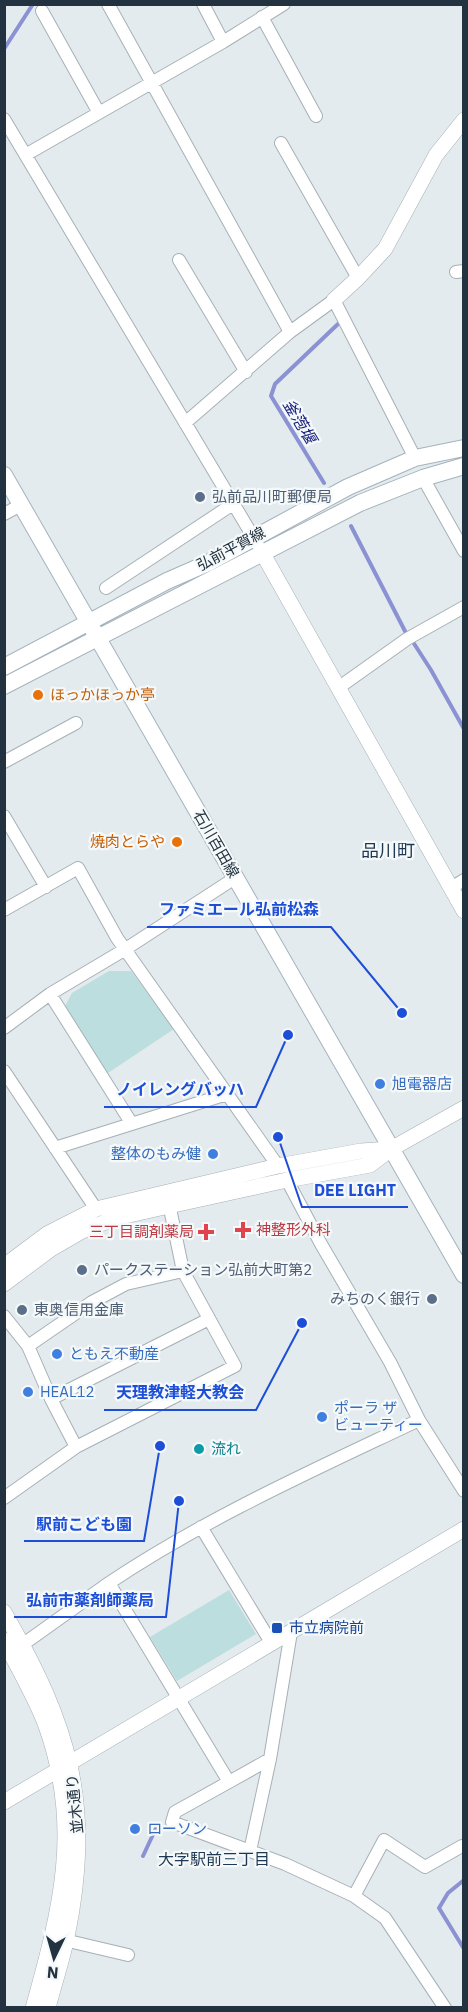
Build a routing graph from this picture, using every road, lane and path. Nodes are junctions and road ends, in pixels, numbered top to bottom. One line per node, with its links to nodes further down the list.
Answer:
1 (108, 4): 7 (street)
2 (203, 4): 6 (street)
3 (284, 4): 5 (street)
4 (42, 11): 8 (street)
5 (266, 12): 6 (street); 9 (street)
6 (223, 42): 7 (street)
7 (152, 83): 8 (street); 18 (street)
8 (99, 113): 14 (street)
9 (316, 116)
10 (4, 119): 12 (street)
11 (464, 120): 16 (street)
12 (9, 132): 14 (street)
13 (280, 142): 16 (street)
14 (27, 154): 20 (street)
15 (179, 260): 19 (street)
16 (358, 278): 17 (street)
17 (334, 300): 18 (street); 22 (street)
18 (290, 332): 19 (street)
19 (246, 372): 20 (street)
20 (185, 423): 26 (street)
21 (464, 448): 22 (main road, 弘前平賀線)
22 (415, 458): 29 (main road, 弘前平賀線)
23 (464, 466): 25 (main road, 弘前平賀線)
24 (4, 475): 27 (main road, 石川百田線)
25 (423, 478): 30 (street); 31 (main road, 弘前平賀線)
26 (233, 504): 29 (street); 32 (street)
27 (21, 505): 28 (street); 34 (main road, 石川百田線)
28 (4, 514)
29 (253, 538): 31 (street); 34 (main road, 弘前平賀線)
30 (464, 551)
31 (263, 554): 34 (main road, 弘前平賀線); 37 (street)
32 (106, 588)
33 (464, 607): 37 (street)
34 (93, 630): 35 (main road, 弘前平賀線); 36 (main road, 弘前平賀線); 41 (main road, 石川百田線)
35 (4, 667)
36 (4, 686)
37 (338, 688): 42 (street)
38 (76, 723): 39 (street)
39 (4, 762)
40 (4, 816): 43 (street)
41 (235, 878): 46 (street); 54 (main road, 石川百田線)
42 (457, 884): 45 (street)
43 (46, 887): 44 (street); 46 (street)
44 (4, 910)
45 (464, 911)
46 (124, 950): 47 (street); 50 (street)
47 (50, 994): 48 (street); 52 (street)
48 (4, 1028)
49 (4, 1071): 53 (street)
50 (227, 1094): 52 (street); 55 (street)
51 (464, 1108): 54 (street)
52 (132, 1124): 53 (street)
53 (56, 1148): 58 (street)
54 (391, 1149): 55 (street); 56 (street); 61 (main road, 石川百田線)
55 (278, 1166): 57 (street)
56 (287, 1180): 57 (street); 67 (street)
57 (168, 1200): 58 (street); 59 (street); 60 (street)
58 (96, 1209): 59 (street)
59 (12, 1262): 62 (street)
60 (183, 1271): 64 (street); 65 (street)
61 (464, 1275)
62 (4, 1284)
63 (4, 1316): 65 (street)
64 (209, 1319): 66 (street); 68 (street)
65 (28, 1346): 66 (street)
66 (51, 1399): 68 (street)
67 (419, 1420): 69 (street); 71 (street)
68 (76, 1447): 70 (street)
69 (464, 1491)
70 (4, 1498)
71 (201, 1527): 73 (street); 76 (street)
72 (464, 1529): 75 (street)
73 (109, 1583): 77 (street); 78 (street)
74 (4, 1611): 77 (street, 並木通り)
75 (291, 1632): 76 (street); 79 (street)
76 (272, 1644): 78 (street)
77 (11, 1649): 80 (street, 並木通り)
78 (178, 1698): 80 (street); 81 (street)
79 (270, 1759): 81 (street); 84 (street)
80 (65, 1766): 82 (street); 86 (street, 並木通り)
81 (229, 1782): 84 (street)
82 (4, 1802)
83 (462, 1846): 85 (street)
84 (250, 1851): 85 (street)
85 (354, 1896): 90 (street)
86 (60, 1939): 87 (street); 88 (street, 並木通り); 89 (street, 並木通り)
87 (128, 1955)
88 (33, 2007)
89 (48, 2007)
90 (445, 2007)

